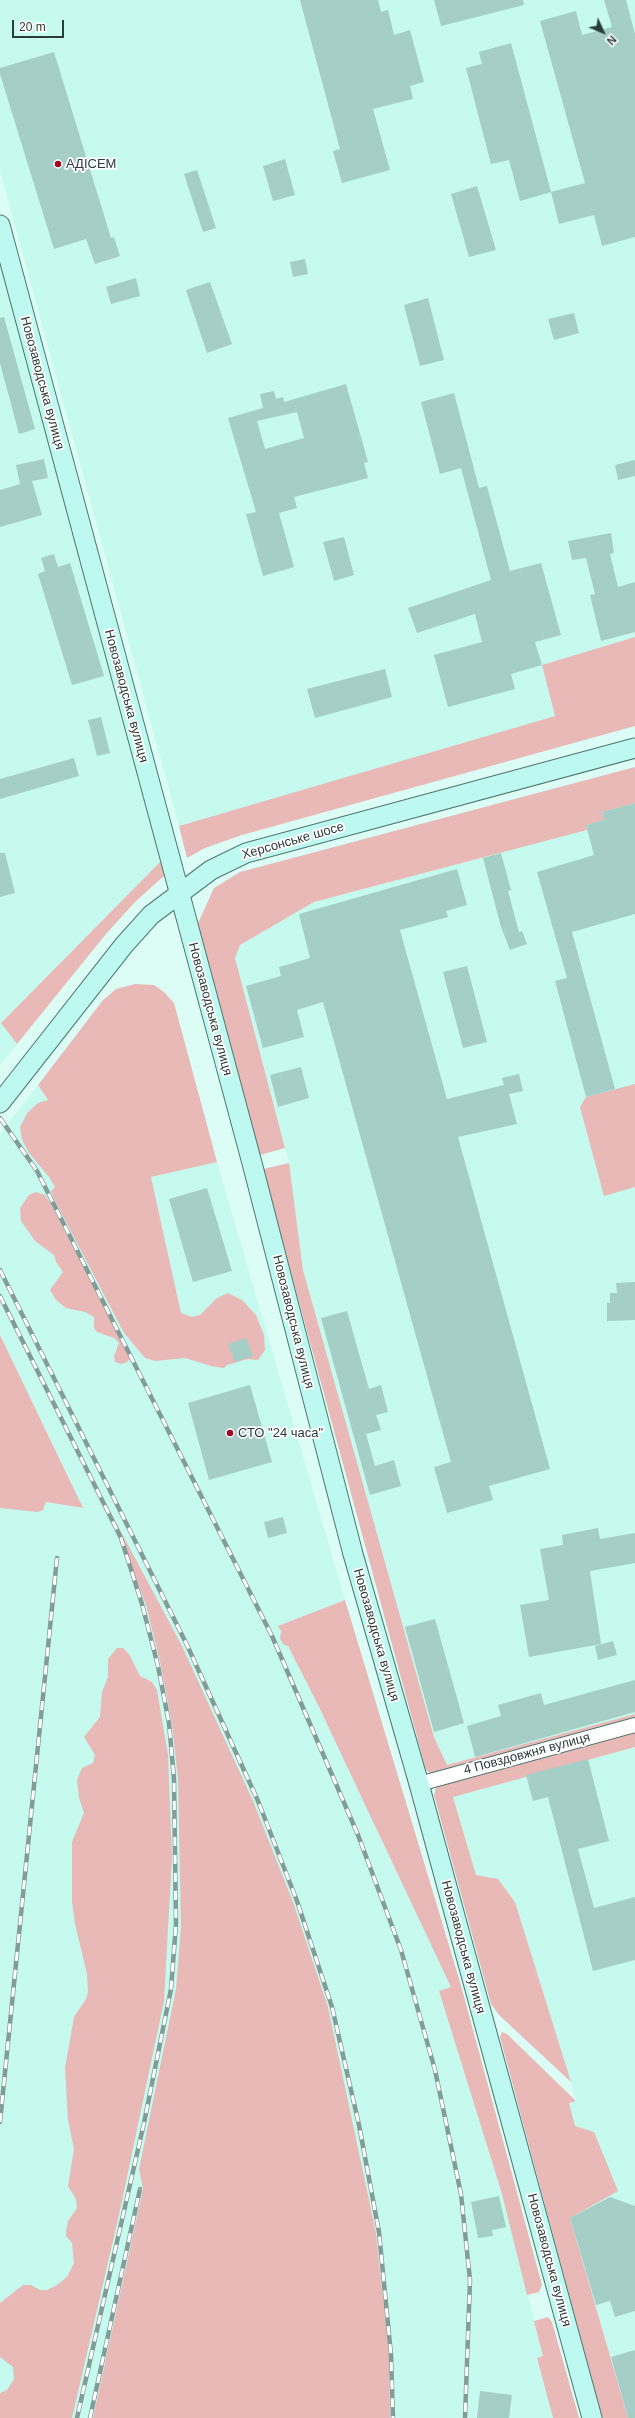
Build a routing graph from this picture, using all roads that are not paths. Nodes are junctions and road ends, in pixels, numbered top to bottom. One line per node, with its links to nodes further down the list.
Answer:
1 (0, 224): 3 (street, Новозаводська вулиця)
2 (635, 748): 3 (street, Херсонське шосе)
3 (179, 892): 4 (street, Херсонське шосе); 6 (street, Новозаводська вулиця)
4 (0, 1103)
5 (635, 1725): 6 (street, 4 Повздовжня вулиця)
6 (419, 1784): 7 (street, Новозаводська вулиця)
7 (592, 2418)

